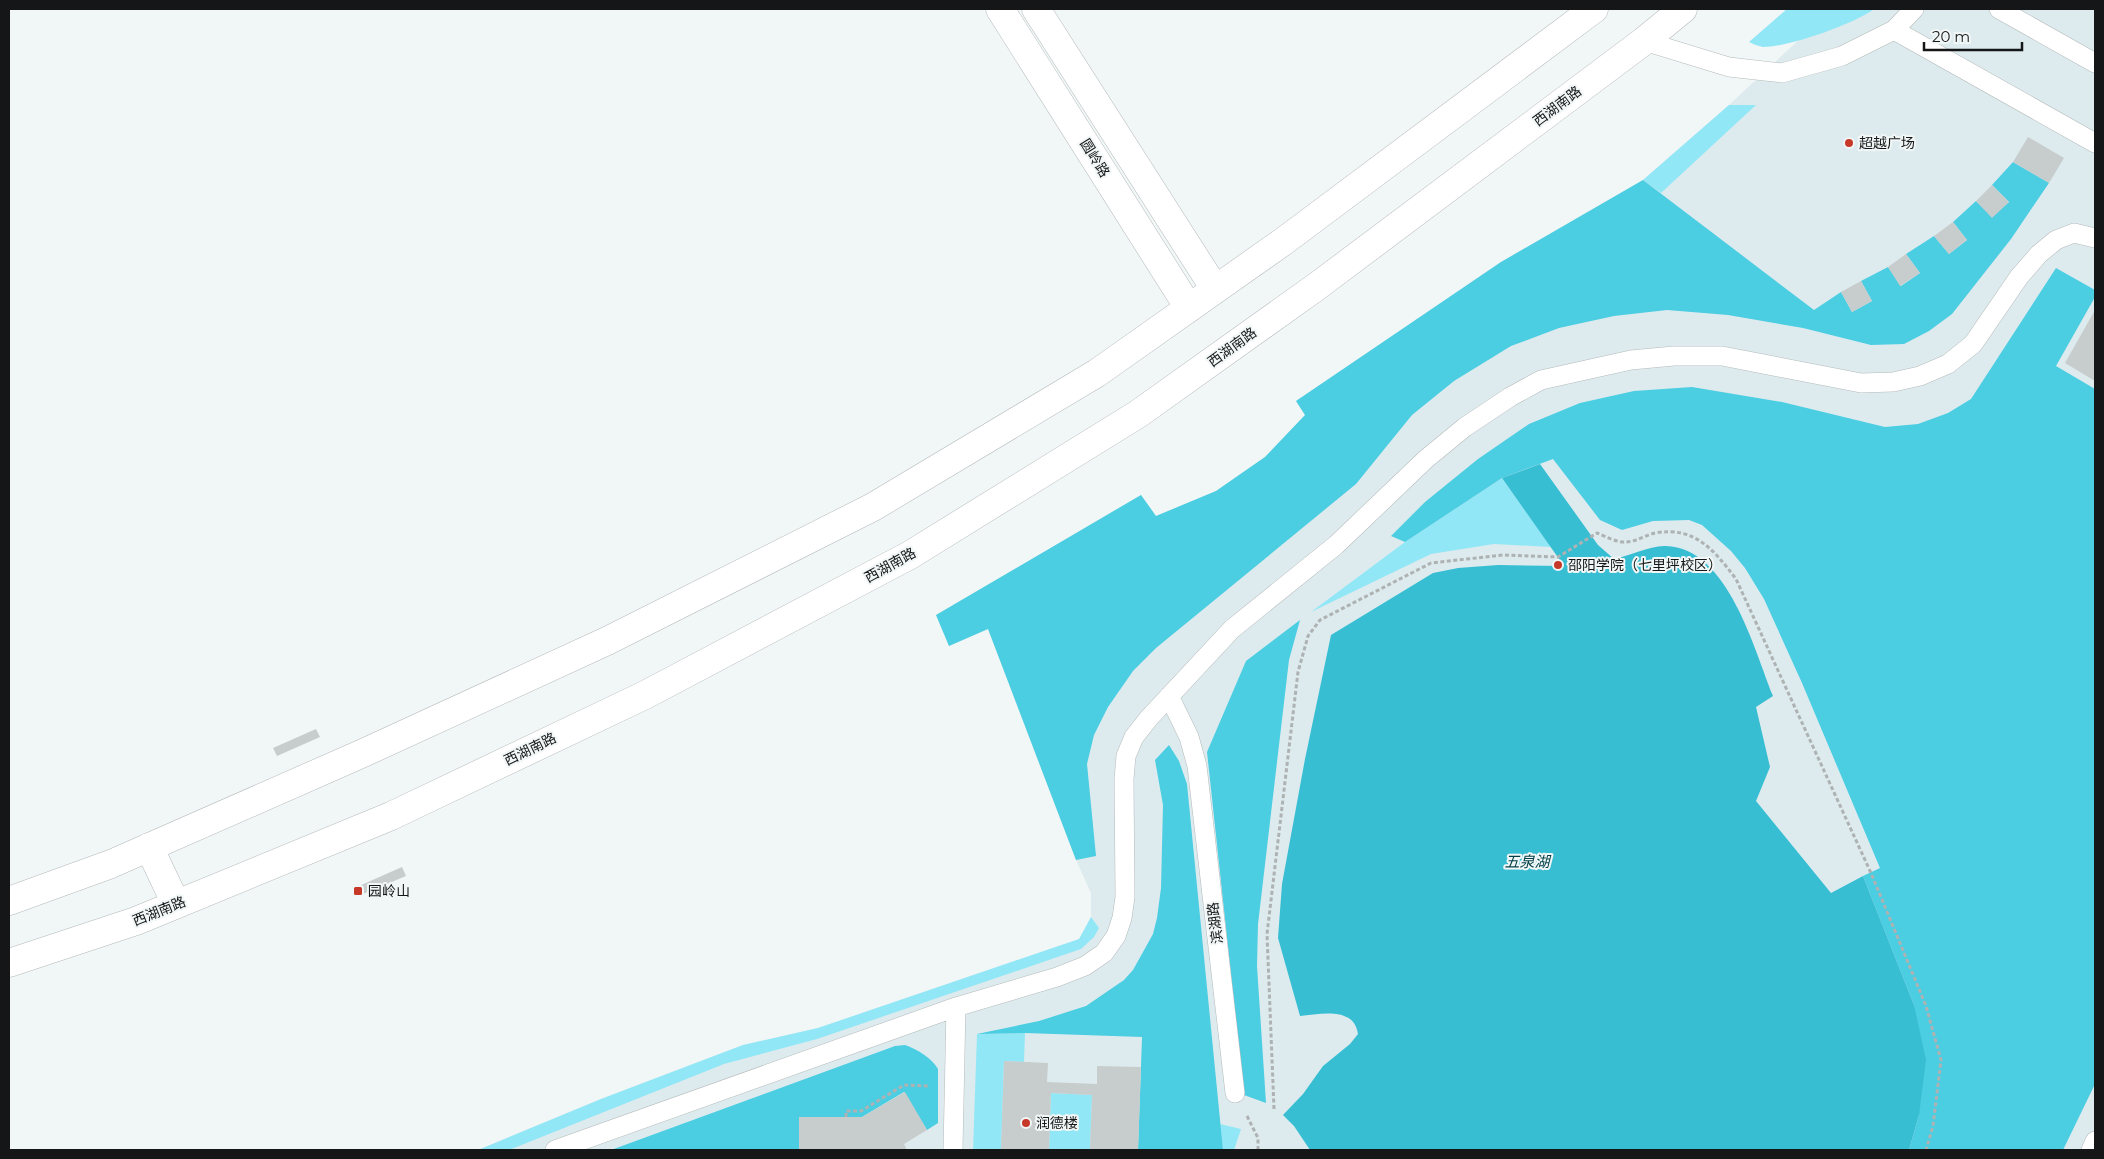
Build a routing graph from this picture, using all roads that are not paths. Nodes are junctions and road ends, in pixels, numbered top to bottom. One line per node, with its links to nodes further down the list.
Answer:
1 (1000, 9): 13 (main road, 圆岭路)
2 (1036, 9): 12 (main road)
3 (1594, 9): 12 (main road)
4 (1683, 9): 8 (main road, 西湖南路)
5 (1914, 9): 7 (lane)
6 (1999, 9): 9 (lane)
7 (1894, 30): 8 (lane); 10 (lane)
8 (1644, 41): 17 (main road, 西湖南路)
9 (2095, 63)
10 (2095, 143)
11 (2095, 238): 14 (lane)
12 (1215, 289): 13 (main road)
13 (1189, 308): 15 (main road)
14 (1169, 696): 19 (lane); 20 (lane, 滨湖路)
15 (149, 847): 16 (main road); 17 (main road)
16 (9, 901)
17 (176, 904): 18 (main road, 西湖南路)
18 (9, 963)
19 (956, 1007): 22 (lane); 23 (lane)
20 (1235, 1093)
21 (2095, 1141): 24 (lane)
22 (555, 1150)
23 (953, 1150)
24 (2091, 1150)

